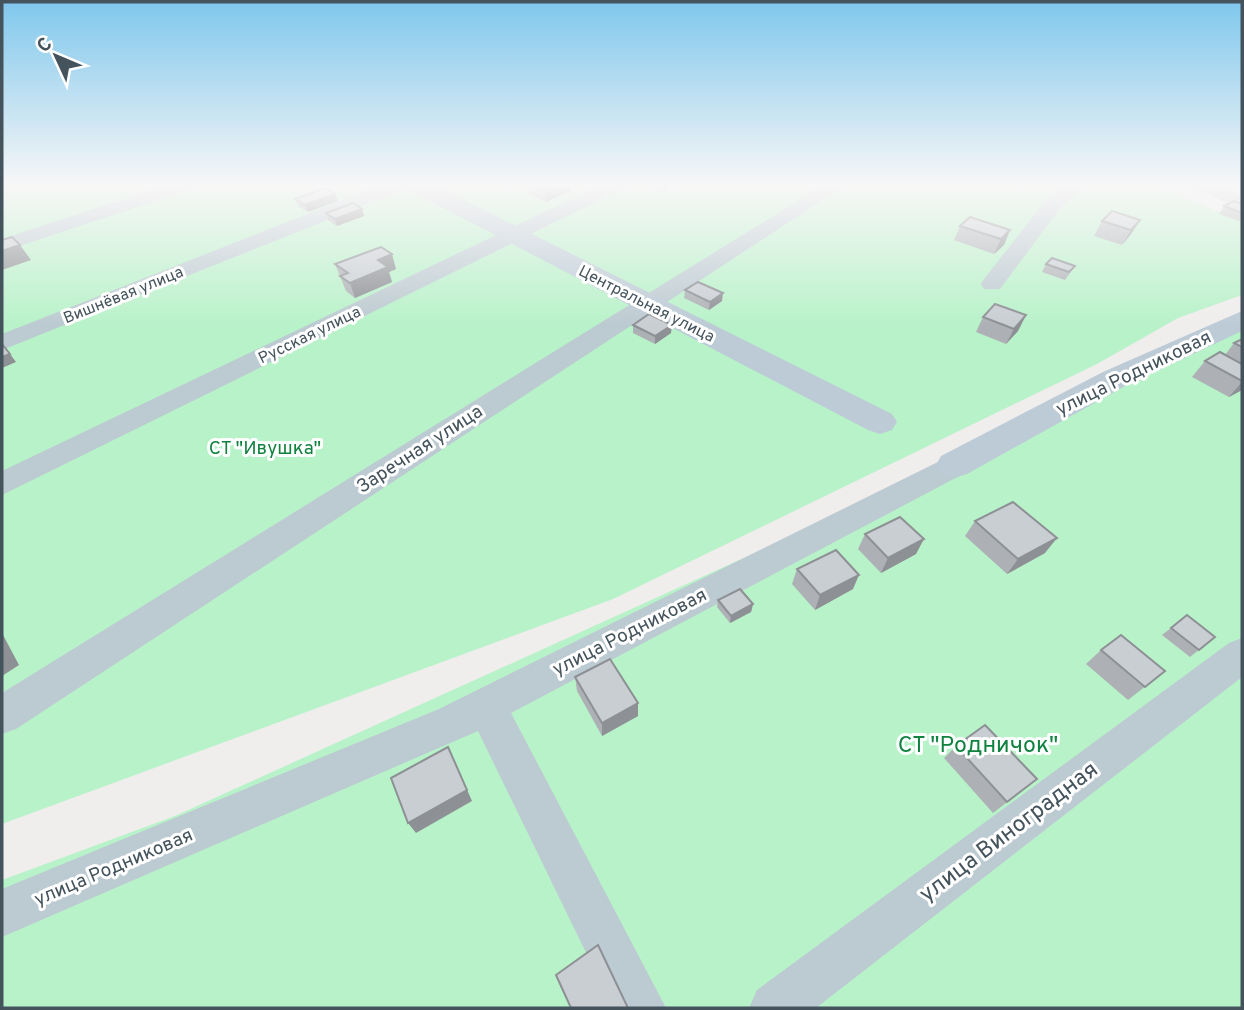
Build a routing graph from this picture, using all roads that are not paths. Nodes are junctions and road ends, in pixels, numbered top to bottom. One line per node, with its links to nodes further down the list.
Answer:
1 (46, 231): 8 (street)
2 (282, 231): 12 (street, Вишнёвая улица)
3 (506, 231): 7 (street, Центральная улица)
4 (518, 231): 7 (street, Русская улица)
5 (763, 231): 10 (street, Заречная улица)
6 (1033, 231): 9 (street)
7 (512, 234): 10 (street, Центральная улица); 15 (street, Русская улица)
8 (2, 246)
9 (992, 285)
10 (648, 303): 13 (street, Центральная улица); 18 (street, Заречная улица)
11 (1242, 320): 14 (street, улица Родниковая)
12 (2, 343)
13 (880, 422)
14 (954, 465): 17 (street, улица Родниковая)
15 (2, 484)
16 (1242, 655): 21 (street, улица Виноградная)
17 (486, 705): 19 (street, улица Родниковая); 20 (street)
18 (2, 715)
19 (2, 913)
20 (640, 1008)
21 (775, 1008)

